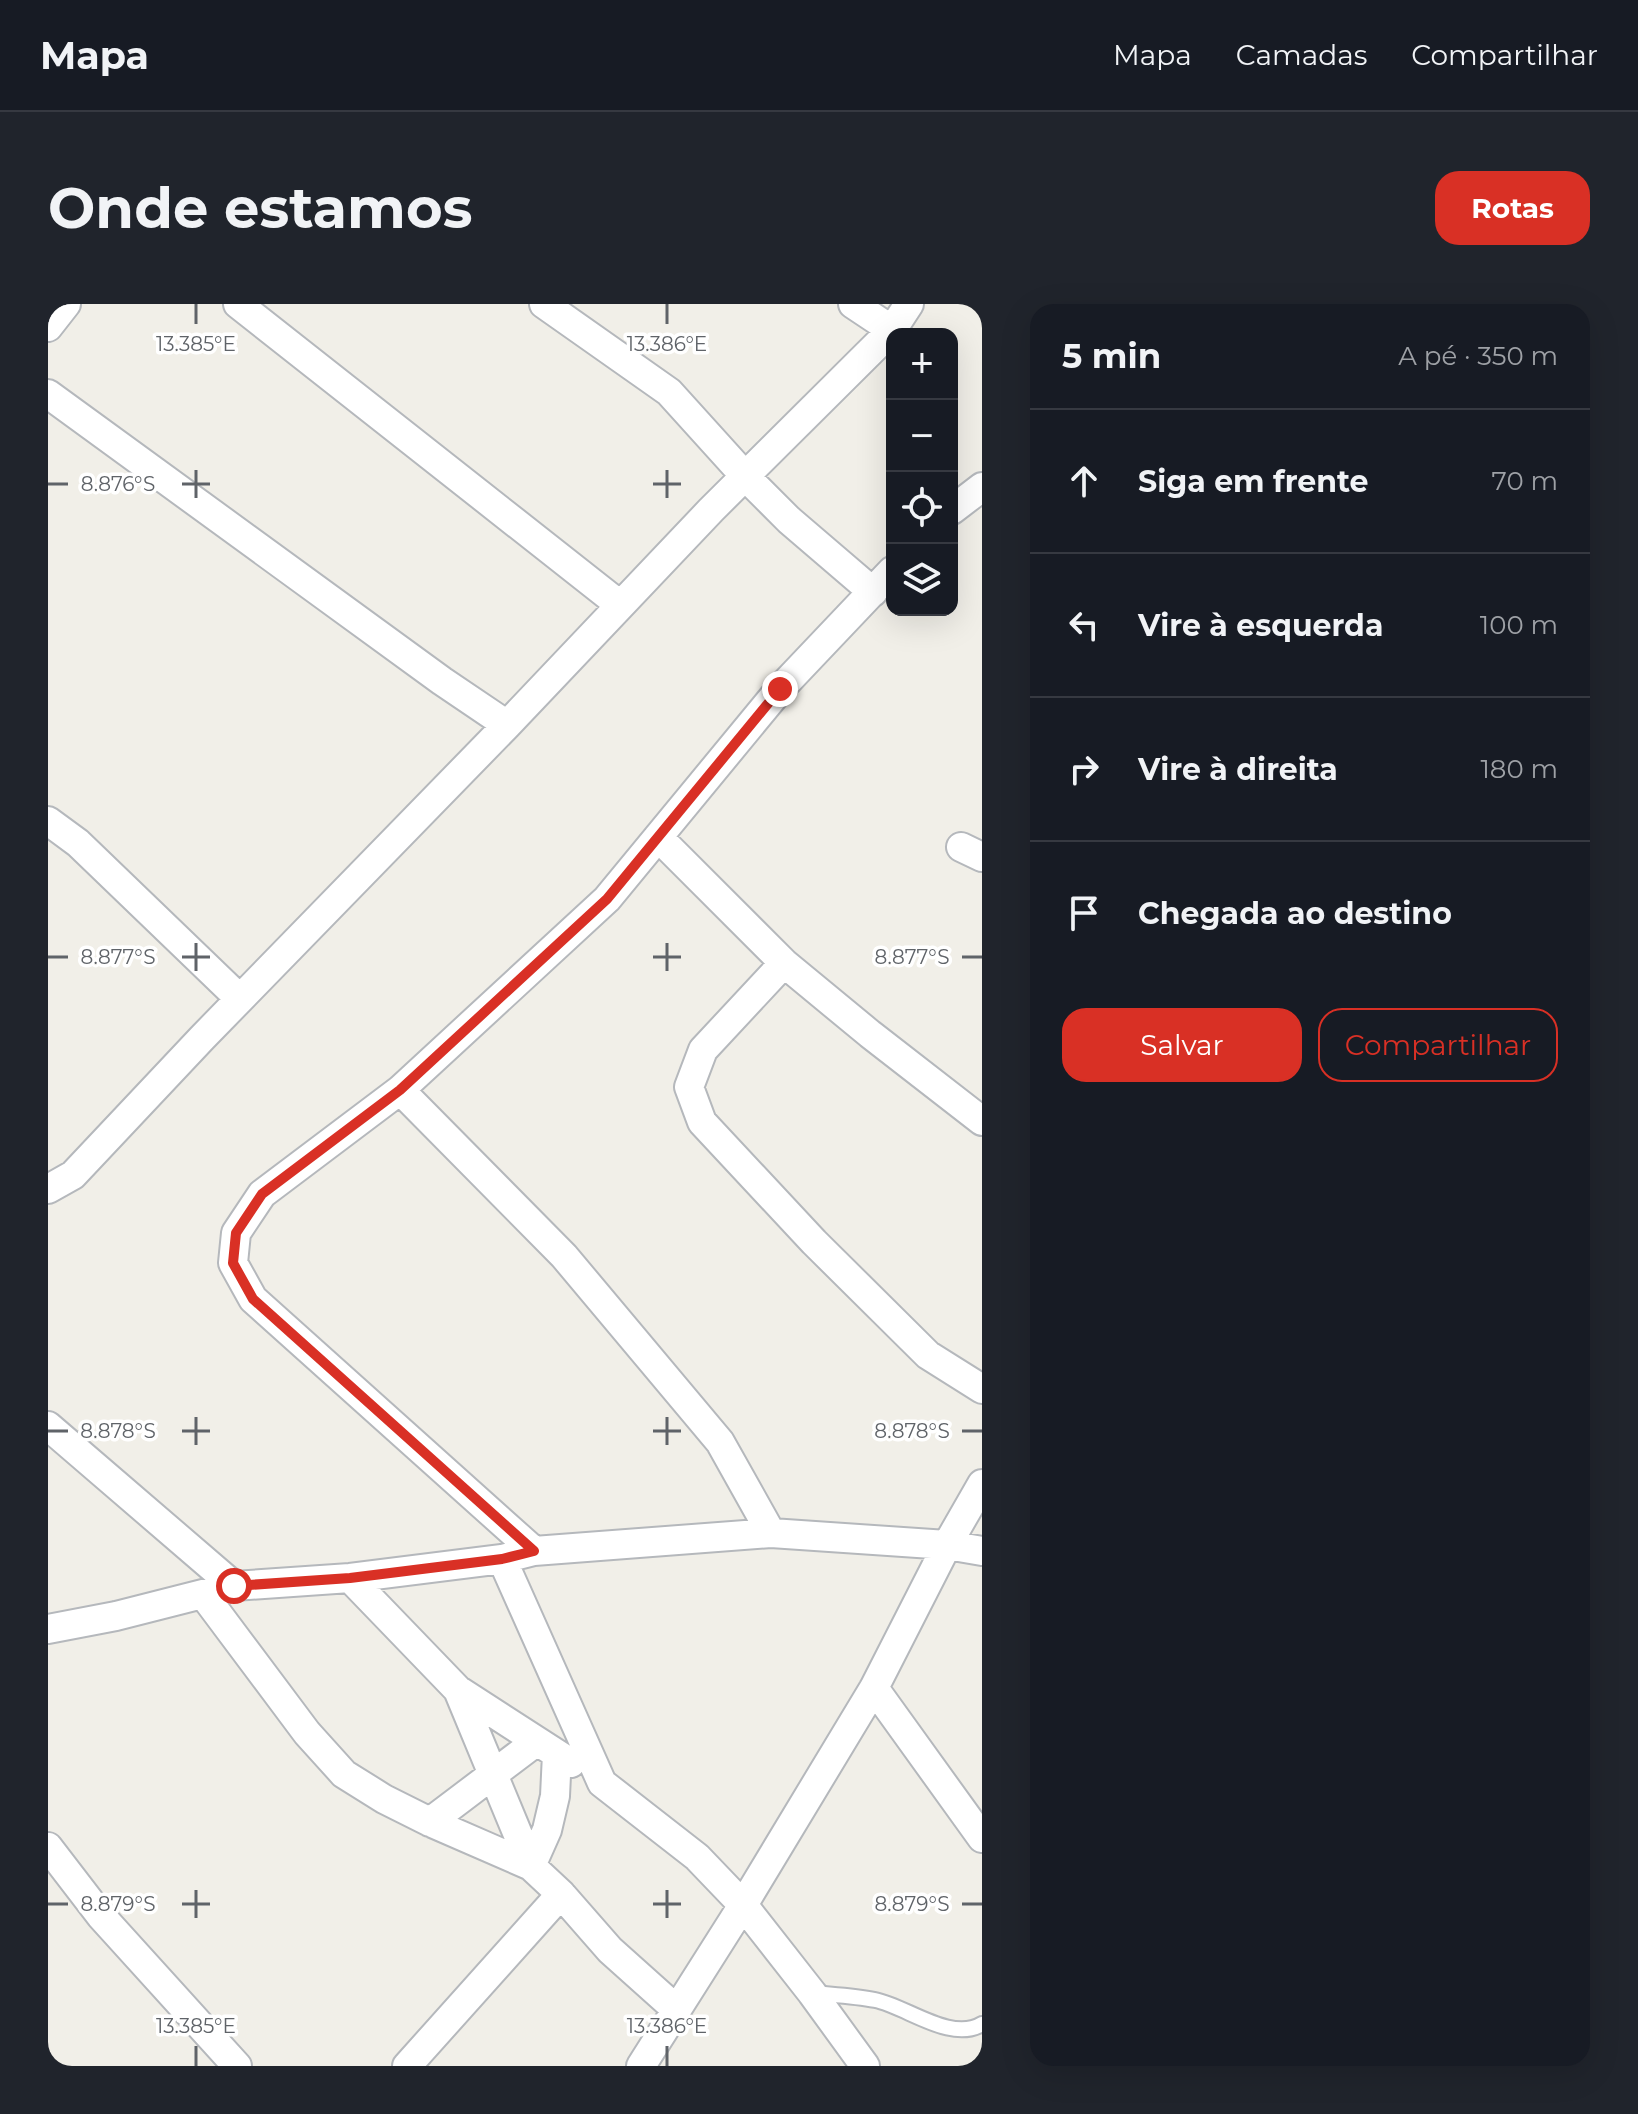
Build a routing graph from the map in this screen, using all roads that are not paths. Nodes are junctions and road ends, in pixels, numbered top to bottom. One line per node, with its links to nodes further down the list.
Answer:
1 (66, 304): 6 (street)
2 (238, 304): 16 (street)
3 (544, 304): 11 (street)
4 (853, 304): 7 (street)
5 (909, 304): 8 (street)
6 (48, 327)
7 (889, 328)
8 (893, 328)
9 (886, 336): 11 (street)
10 (48, 394): 17 (street)
11 (745, 476): 15 (street); 16 (street)
12 (982, 487): 13 (street)
13 (958, 505)
14 (886, 578): 15 (street)
15 (873, 592): 19 (street)
16 (620, 605): 17 (street)
17 (507, 725): 21 (street)
18 (48, 821): 21 (street)
19 (658, 837): 20 (street); 22 (street)
20 (784, 963): 23 (street); 25 (street)
21 (240, 999): 24 (street)
22 (400, 1090): 28 (street); 30 (street)
23 (982, 1121)
24 (48, 1189)
25 (982, 1389)
26 (48, 1426): 34 (street)
27 (982, 1484): 29 (street)
28 (771, 1533): 29 (street); 30 (street)
29 (947, 1545): 31 (street); 37 (street)
30 (534, 1551): 32 (street)
31 (982, 1551)
32 (502, 1559): 33 (street); 41 (street)
33 (350, 1578): 34 (street); 38 (street)
34 (234, 1586): 35 (street)
35 (203, 1594): 36 (street); 42 (street)
36 (48, 1629)
37 (874, 1688): 43 (street); 47 (street)
38 (458, 1690): 39 (street); 40 (street)
39 (547, 1748): 40 (street); 41 (street); 45 (street)
40 (494, 1773): 42 (street); 45 (street)
41 (602, 1783): 47 (street)
42 (430, 1822): 45 (street)
43 (982, 1838)
44 (48, 1847): 51 (street)
45 (531, 1866): 46 (street)
46 (561, 1894): 49 (street); 52 (street)
47 (743, 1905): 48 (street); 49 (street)
48 (812, 1993): 50 (lane); 54 (street)
49 (677, 2010): 53 (street)
50 (982, 2024)
51 (237, 2066)
52 (407, 2066)
53 (641, 2066)
54 (865, 2066)

